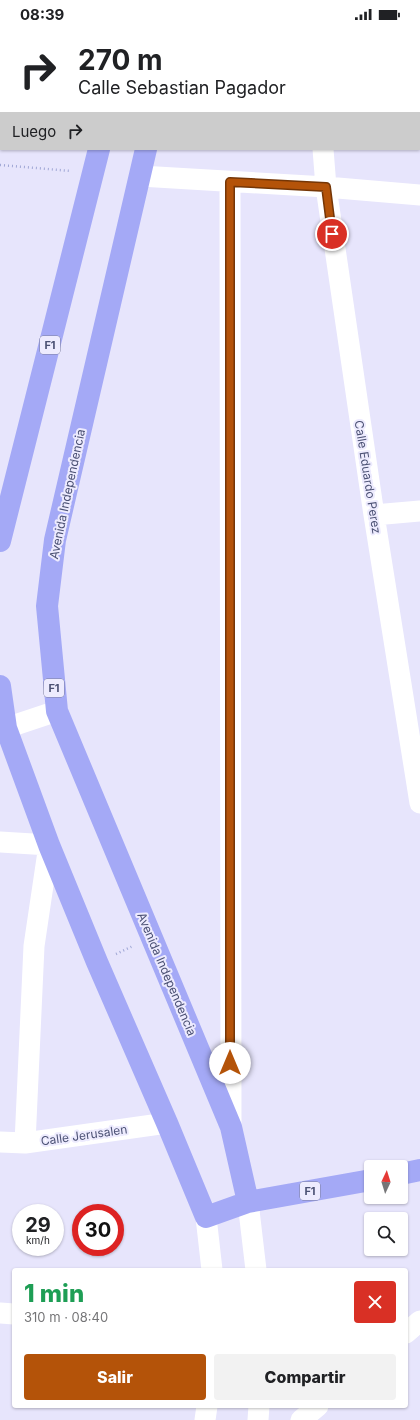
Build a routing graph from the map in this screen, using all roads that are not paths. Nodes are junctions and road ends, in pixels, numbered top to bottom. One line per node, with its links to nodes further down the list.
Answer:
1 (99, 150): 10 (highway, F1)
2 (146, 150): 4 (highway, Avenida Independencia / F1)
3 (323, 150): 6 (street, Calle Eduardo Perez)
4 (140, 176): 5 (street); 12 (highway, Avenida Independencia / F1)
5 (230, 182): 6 (street); 18 (street)
6 (326, 187): 7 (street); 9 (street, Calle Eduardo Perez)
7 (420, 195)
8 (420, 511): 9 (street)
9 (374, 515): 14 (street, Calle Eduardo Perez)
10 (0, 541)
11 (0, 686): 13 (highway)
12 (57, 711): 13 (street); 18 (highway, Avenida Independencia / F1)
13 (6, 728): 16 (highway)
14 (420, 803)
15 (0, 842): 16 (street)
16 (49, 845): 17 (highway); 20 (street)
17 (167, 1123): 20 (street, Calle Jerusalen); 25 (highway)
18 (230, 1127): 24 (highway, Avenida Independencia / F1)
19 (0, 1142): 20 (street, Calle Jerusalen)
20 (25, 1143)
21 (420, 1170): 22 (highway)
22 (408, 1173)
23 (364, 1181): 24 (highway, F1)
24 (248, 1202): 25 (highway, F1); 27 (street)
25 (206, 1217): 26 (street)
26 (212, 1268)
27 (256, 1268)
28 (0, 1313): 29 (street); 30 (street)
29 (12, 1314)
30 (0, 1316)
31 (420, 1321): 32 (street)
32 (408, 1331)
33 (207, 1408): 36 (street)
34 (259, 1408): 37 (street)
35 (316, 1408): 38 (street)
36 (205, 1420)
37 (258, 1420)
38 (301, 1420)

